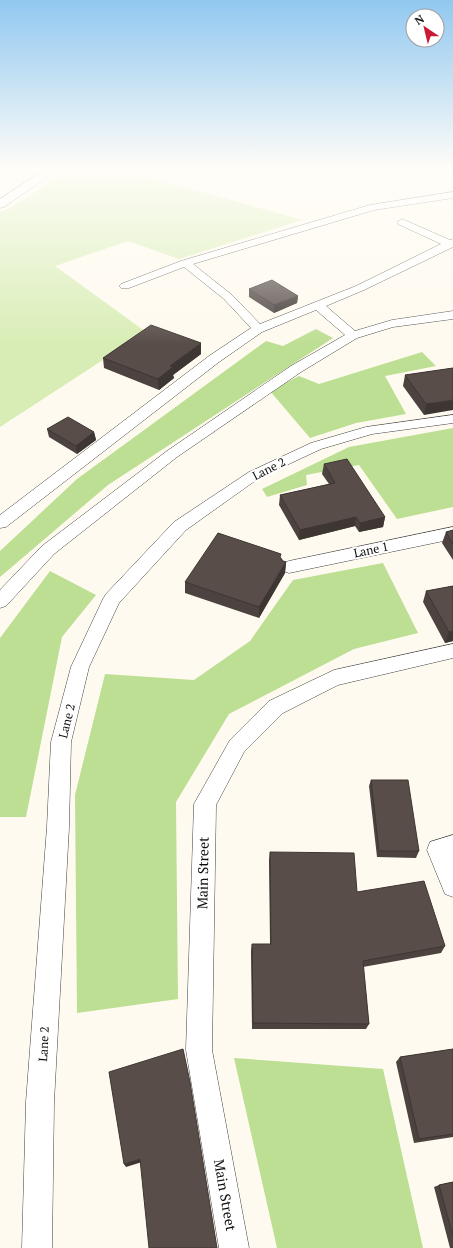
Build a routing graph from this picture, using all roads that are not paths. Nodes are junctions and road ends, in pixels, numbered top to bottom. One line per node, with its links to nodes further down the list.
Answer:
1 (302, 228): 4 (street)
2 (417, 228): 3 (street)
3 (452, 243): 6 (street)
4 (185, 263): 5 (street); 8 (street)
5 (125, 286)
6 (318, 305): 8 (street); 9 (street)
7 (453, 314): 9 (street)
8 (258, 329): 11 (street)
9 (354, 335): 14 (street)
10 (453, 419): 18 (street, Lane 2)
11 (0, 523)
12 (453, 533): 13 (street, Lane 1)
13 (289, 567)
14 (0, 601)
15 (453, 651): 19 (street, Main Street)
16 (453, 846): 17 (street)
17 (453, 886)
18 (37, 1248)
19 (234, 1248)

